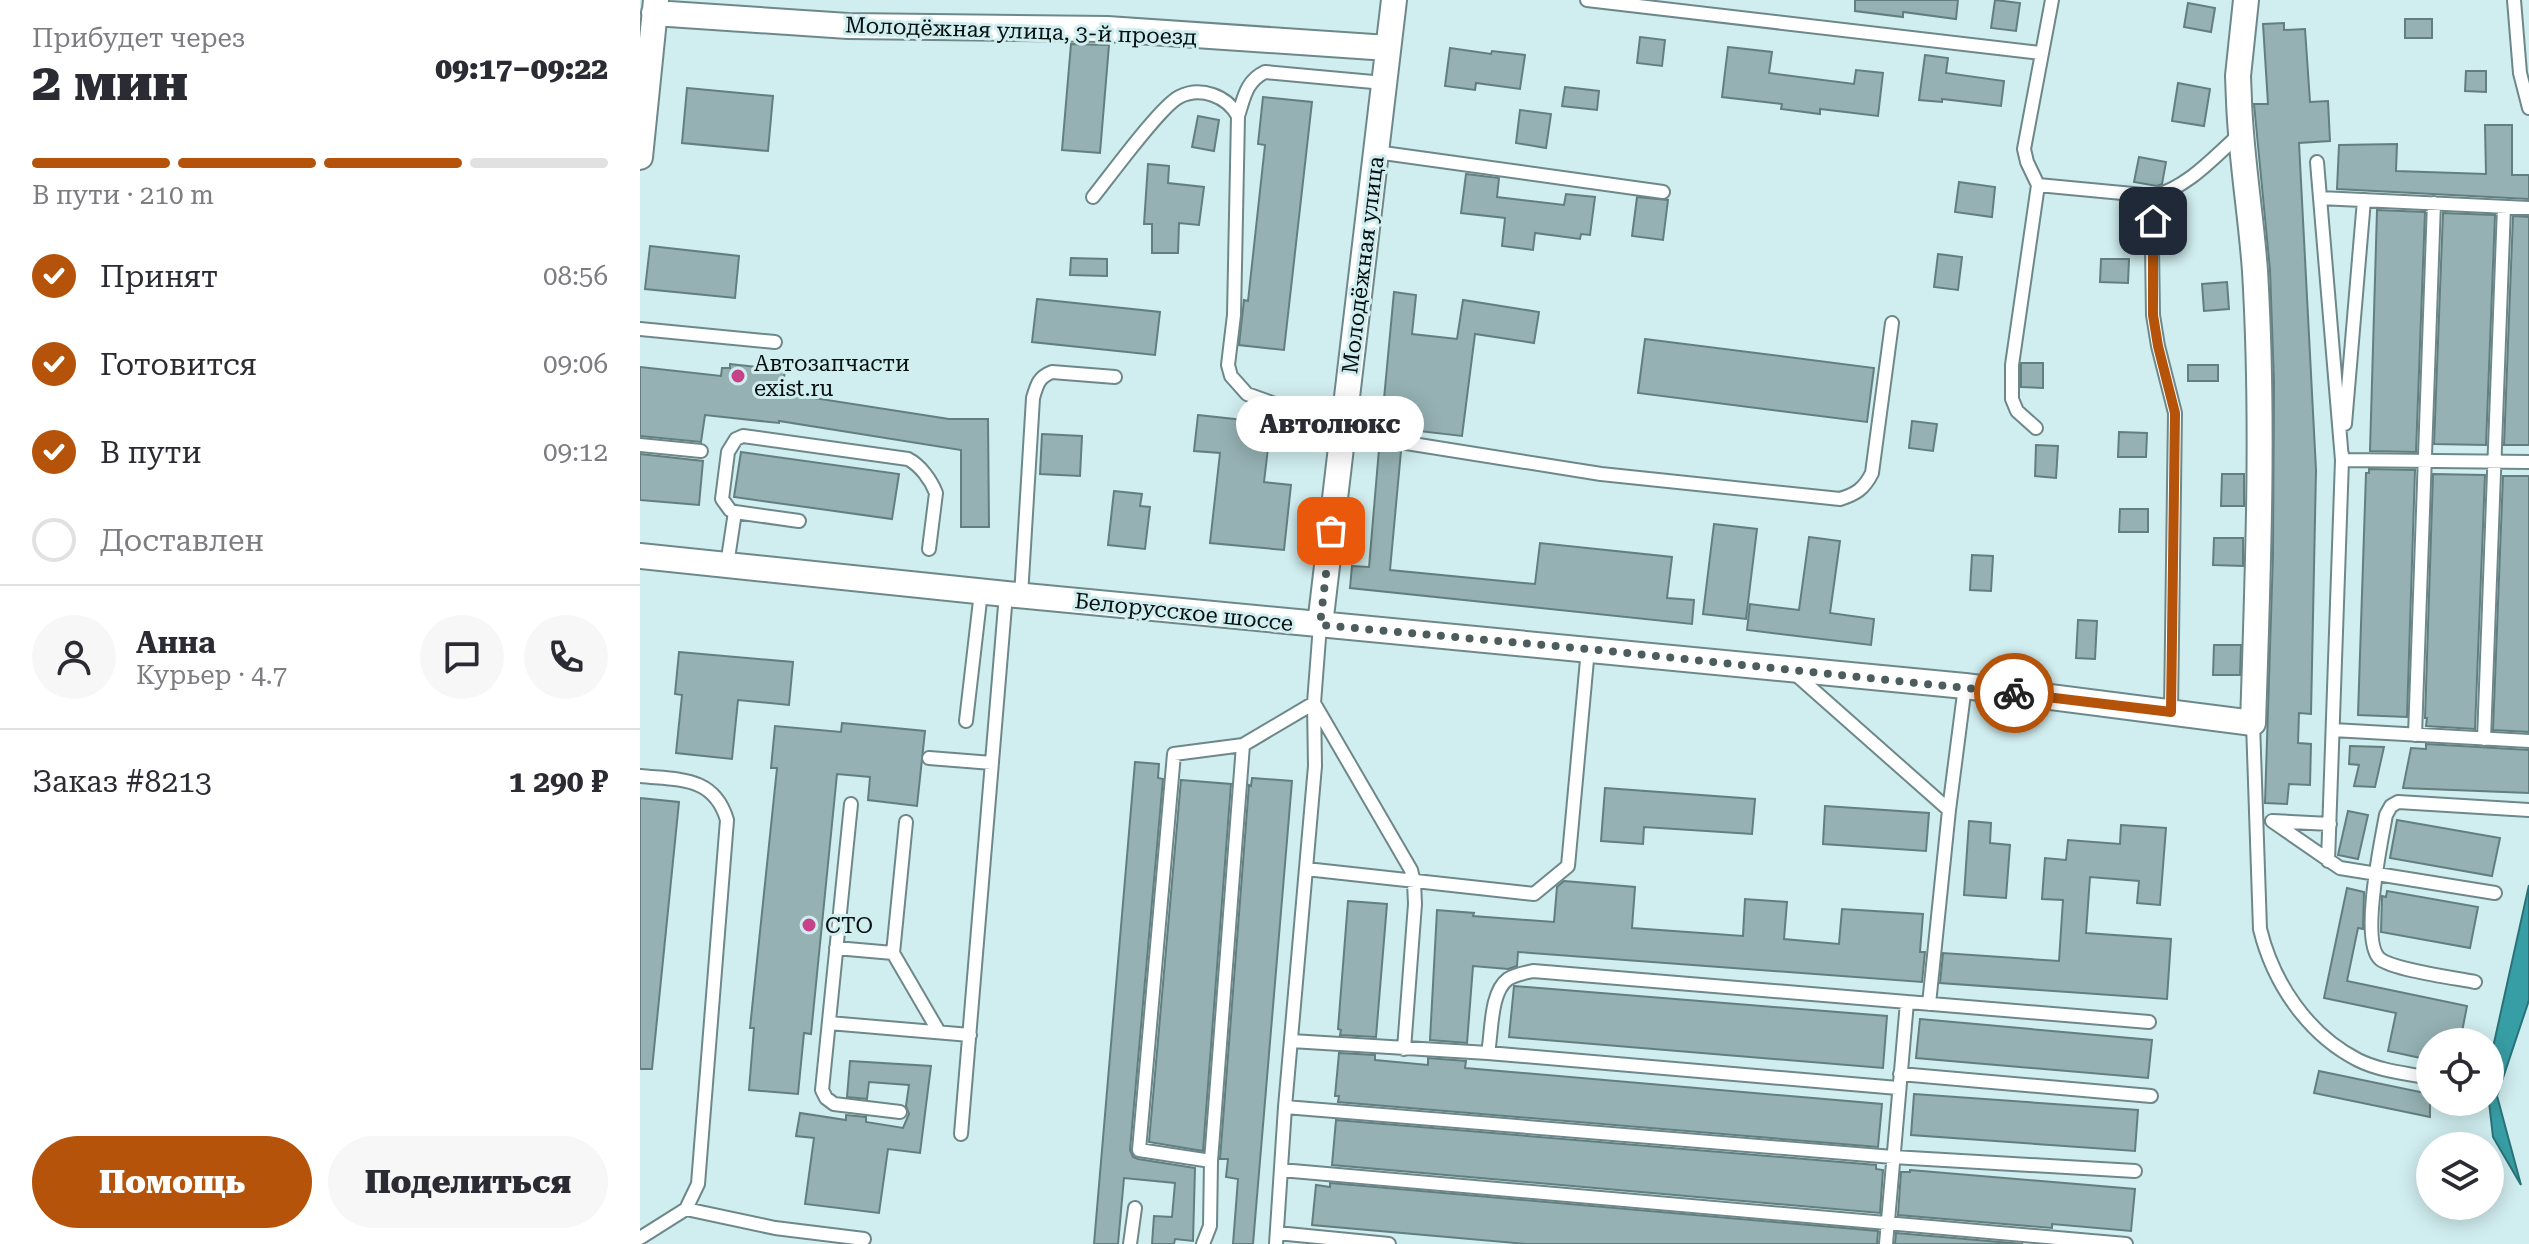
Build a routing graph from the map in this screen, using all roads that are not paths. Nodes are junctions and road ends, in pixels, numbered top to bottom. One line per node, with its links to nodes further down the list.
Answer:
1 (1394, 0): 7 (street, Молодёжная улица)
2 (1587, 0): 8 (lane)
3 (2052, 0): 8 (lane)
4 (2246, 0): 12 (street)
5 (2514, 0): 10 (lane)
6 (648, 6): 7 (street, Молодёжная улица, 3-й проезд); 14 (street)
7 (1388, 48): 9 (street, Молодёжная улица)
8 (2040, 53): 16 (lane)
9 (1384, 83): 11 (lane); 13 (street, Молодёжная улица)
10 (2529, 108)
11 (1238, 116): 19 (lane); 29 (lane)
12 (2240, 134): 18 (lane); 51 (street)
13 (1376, 152): 17 (lane); 29 (street, Молодёжная улица)
14 (640, 157)
15 (2317, 162): 20 (lane)
16 (2038, 185): 18 (lane); 30 (lane)
17 (1663, 192)
18 (2154, 196): 49 (lane)
19 (1093, 197)
20 (2320, 198): 21 (lane); 33 (lane)
21 (2364, 200): 22 (lane); 33 (lane)
22 (2434, 203): 23 (lane); 34 (lane)
23 (2504, 207): 24 (lane); 35 (lane)
24 (2529, 208)
25 (1892, 323): 29 (lane)
26 (640, 329): 27 (lane)
27 (775, 342)
28 (1115, 377): 43 (lane)
29 (1343, 426): 44 (street, Молодёжная улица)
30 (2036, 428)
31 (640, 445): 32 (lane)
32 (701, 451)
33 (2342, 460): 34 (lane); 52 (lane)
34 (2426, 461): 35 (lane); 53 (lane)
35 (2496, 462): 36 (lane); 54 (lane)
36 (2529, 462)
37 (735, 512): 38 (lane); 39 (lane); 41 (lane)
38 (799, 521)
39 (929, 549)
40 (640, 556): 41 (street, Белорусское шоссе)
41 (727, 565): 42 (street, Белорусское шоссе)
42 (981, 592): 43 (street, Белорусское шоссе); 50 (lane)
43 (1014, 595): 44 (street, Белорусское шоссе); 58 (lane)
44 (1320, 625): 45 (street, Белорусское шоссе); 48 (lane)
45 (1588, 649): 46 (street, Белорусское шоссе); 70 (lane)
46 (1790, 670): 47 (street, Белорусское шоссе); 61 (lane)
47 (1965, 686): 49 (street, Белорусское шоссе); 61 (lane)
48 (1314, 703): 56 (lane); 68 (lane); 70 (lane)
49 (2171, 712): 51 (street, Белорусское шоссе)
50 (966, 721)
51 (2253, 723): 63 (lane)
52 (2333, 730): 53 (lane); 66 (lane)
53 (2415, 735): 54 (lane)
54 (2484, 739): 55 (lane)
55 (2529, 741)
56 (1243, 745): 92 (lane); 92 (lane)
57 (929, 758): 58 (lane)
58 (992, 763): 80 (lane)
59 (640, 776): 96 (lane)
60 (851, 804): 72 (lane)
61 (1949, 810): 76 (lane)
62 (2529, 810): 69 (lane)
63 (2256, 821): 64 (lane); 85 (lane)
64 (2272, 821): 66 (lane); 67 (lane)
65 (906, 822): 73 (lane)
66 (2330, 824): 67 (lane)
67 (2328, 861): 69 (lane)
68 (1306, 869): 70 (lane); 81 (lane)
69 (2376, 875): 71 (lane); 74 (lane)
70 (1414, 882): 82 (lane)
71 (2495, 893)
72 (836, 948): 73 (lane); 78 (lane)
73 (893, 953): 79 (lane)
74 (2475, 982)
75 (1907, 1002): 76 (lane); 83 (lane); 84 (lane)
76 (1929, 1004): 77 (lane)
77 (2149, 1022)
78 (829, 1023): 79 (lane); 89 (lane)
79 (939, 1032): 80 (lane)
80 (970, 1035): 90 (lane)
81 (1291, 1041): 82 (lane); 88 (lane)
82 (1404, 1049): 83 (lane)
83 (1488, 1053): 86 (lane)
84 (1900, 1074): 86 (lane); 87 (lane)
85 (2416, 1075)
86 (1898, 1088): 91 (lane)
87 (2151, 1096)
88 (1285, 1107): 91 (lane); 93 (lane)
89 (900, 1112)
90 (961, 1134)
91 (1893, 1157): 94 (lane); 97 (lane)
92 (1211, 1161): 102 (lane)
93 (1281, 1170): 97 (lane); 100 (lane)
94 (2135, 1171)
95 (1135, 1208): 101 (lane)
96 (686, 1209): 98 (lane); 99 (lane)
97 (1887, 1223): 104 (lane); 105 (lane)
98 (640, 1238)
99 (864, 1239)
100 (1277, 1239): 103 (lane)
101 (1130, 1244)
102 (1203, 1244)
103 (1389, 1244)
104 (1886, 1244)
105 (2126, 1244)

